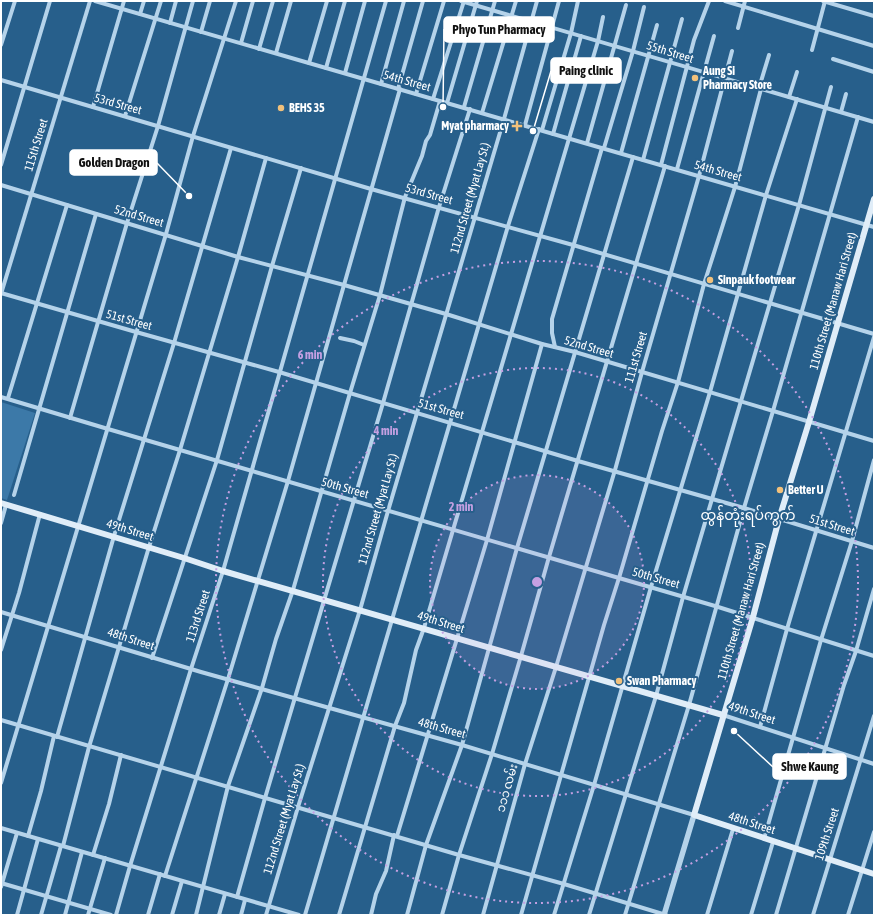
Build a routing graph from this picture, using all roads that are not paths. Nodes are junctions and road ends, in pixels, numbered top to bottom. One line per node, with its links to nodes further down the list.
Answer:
1 (15, 1): 59 (street)
2 (50, 1): 82 (street)
3 (90, 1): 89 (street, 115th Street)
4 (96, 1): 32 (street, 54th Street)
5 (124, 1): 37 (street)
6 (144, 1): 39 (street)
7 (161, 1): 43 (street)
8 (176, 1): 46 (street)
9 (193, 1): 48 (street)
10 (210, 1): 52 (street)
11 (236, 1): 56 (street)
12 (253, 1): 58 (street)
13 (273, 1): 62 (street)
14 (291, 1): 66 (street)
15 (327, 1): 71 (street)
16 (345, 1): 72 (street)
17 (365, 1): 77 (street)
18 (386, 1): 79 (street, 113rd Street)
19 (404, 1): 81 (street)
20 (423, 1): 84 (street)
21 (444, 1): 86 (street)
22 (463, 1): 33 (street, 55th Street); 90 (street)
23 (495, 1): 38 (street)
24 (516, 1): 40 (street)
25 (537, 1): 45 (street, 112nd Street (Myat Lay St.))
26 (560, 1): 49 (street)
27 (578, 1): 53 (street)
28 (709, 1): 73 (street)
29 (725, 1): 35 (street)
30 (745, 1): 35 (street)
31 (824, 1): 41 (street); 51 (street)
32 (105, 2): 37 (street, 54th Street)
33 (476, 3): 38 (street, 55th Street); 93 (street)
34 (626, 5): 60 (street)
35 (744, 6): 50 (street); 51 (street)
36 (644, 7): 64 (street)
37 (122, 9): 39 (street, 54th Street); 94 (street)
38 (492, 10): 40 (street, 55th Street); 95 (street)
39 (140, 14): 43 (street, 54th Street)
40 (512, 16): 45 (street, 55th Street); 99 (street)
41 (874, 16)
42 (603, 17): 57 (street)
43 (155, 19): 46 (street, 54th Street); 100 (street)
44 (682, 19): 70 (street)
45 (531, 22): 49 (street, 55th Street); 102 (street, 112nd Street (Myat Lay St.))
46 (170, 23): 48 (street, 54th Street)
47 (657, 26): 68 (street)
48 (185, 27): 52 (street, 54th Street); 105 (street)
49 (552, 28): 53 (street, 55th Street); 104 (street)
50 (738, 28)
51 (817, 28): 61 (street); 63 (street)
52 (201, 32): 56 (street, 54th Street)
53 (571, 33): 54 (street, 55th Street); 106 (street)
54 (581, 36): 57 (street, 55th Street); 107 (street)
55 (714, 36): 74 (street)
56 (224, 39): 58 (street, 54th Street); 108 (street)
57 (598, 41): 60 (street, 55th Street); 109 (street)
58 (241, 44): 62 (street, 54th Street)
59 (1, 45)
60 (615, 46): 64 (street, 55th Street); 110 (street)
61 (874, 46)
62 (259, 49): 66 (street, 54th Street)
63 (812, 50)
64 (633, 51): 68 (street, 55th Street); 112 (street)
65 (732, 51): 78 (street, 111st Street)
66 (276, 54): 71 (street, 54th Street)
67 (768, 54): 85 (street)
68 (649, 56): 70 (street, 55th Street); 113 (street)
69 (833, 59): 76 (street)
70 (670, 62): 73 (street, 55th Street); 116 (street)
71 (309, 63): 72 (street, 54th Street)
72 (326, 68): 77 (street, 54th Street)
73 (687, 68): 74 (street, 55th Street); 118 (street)
74 (705, 72): 78 (street, 55th Street); 120 (street)
75 (797, 72): 88 (street)
76 (874, 72)
77 (345, 74): 79 (street, 54th Street)
78 (725, 78): 85 (street, 55th Street); 121 (street, 111st Street)
79 (364, 79): 81 (street, 54th Street); 122 (street, 113rd Street)
80 (1, 80): 82 (street, 53rd Street)
81 (381, 84): 84 (street, 54th Street)
82 (25, 87): 89 (street, 53rd Street); 117 (street)
83 (831, 87): 96 (street)
84 (400, 89): 86 (street, 54th Street); 125 (street)
85 (760, 89): 88 (street, 55th Street); 124 (street)
86 (416, 94): 90 (street, 54th Street)
87 (846, 94): 98 (street)
88 (789, 97): 91 (street, 55th Street)
89 (61, 98): 94 (street, 53rd Street); 126 (street, 115th Street)
90 (433, 99): 92 (street, 54th Street)
91 (796, 99): 96 (street, 55th Street); 127 (street)
92 (440, 100): 93 (street, 54th Street); 128 (street)
93 (448, 103): 95 (street, 54th Street)
94 (93, 107): 100 (street, 53rd Street)
95 (464, 107): 97 (street, 54th Street)
96 (826, 108): 98 (street, 55th Street); 131 (street)
97 (470, 109): 99 (street, 54th Street); 132 (street)
98 (841, 112): 101 (street, 55th Street)
99 (482, 113): 102 (street, 54th Street)
100 (125, 116): 105 (street, 53rd Street)
101 (858, 117): 103 (street, 55th Street); 134 (street)
102 (504, 119): 104 (street, 54th Street); 135 (street, 112nd Street (Myat Lay St.))
103 (874, 122)
104 (525, 125): 106 (street, 54th Street)
105 (158, 126): 108 (street, 53rd Street); 136 (street)
106 (541, 130): 107 (street, 54th Street); 138 (street)
107 (553, 134): 109 (street, 54th Street)
108 (193, 136): 111 (street, 53rd Street); 140 (street)
109 (570, 138): 110 (street, 54th Street); 141 (street)
110 (587, 143): 112 (street, 54th Street)
111 (231, 148): 115 (street, 53rd Street); 142 (street)
112 (603, 148): 113 (street, 54th Street); 143 (street)
113 (621, 153): 114 (street, 54th Street)
114 (633, 157): 116 (street, 54th Street); 144 (street)
115 (266, 158): 119 (street, 53rd Street); 145 (street)
116 (643, 160): 118 (street, 54th Street)
117 (1, 165)
118 (663, 166): 120 (street, 54th Street); 146 (street)
119 (301, 168): 122 (street, 53rd Street); 147 (street)
120 (677, 169): 121 (street, 54th Street)
121 (699, 176): 124 (street, 54th Street); 148 (street, 111st Street)
122 (335, 178): 125 (street, 53rd Street); 149 (street, 113rd Street)
123 (1, 185): 126 (street, 52nd Street)
124 (736, 187): 127 (street, 54th Street); 150 (street)
125 (371, 188): 128 (street, 53rd Street); 151 (street)
126 (31, 195): 130 (street, 52nd Street); 152 (street, 115th Street)
127 (766, 195): 131 (street, 54th Street); 153 (street)
128 (405, 197): 132 (street, 53rd Street); 154 (street)
129 (874, 199): 137 (main road, 110th Street (Manaw Hari Street))
130 (67, 205): 133 (street, 52nd Street); 156 (street)
131 (799, 205): 134 (street, 54th Street); 155 (street)
132 (439, 207): 135 (street, 53rd Street); 157 (street)
133 (96, 214): 136 (street, 52nd Street); 158 (street)
134 (830, 215): 137 (street, 54th Street); 159 (street)
135 (474, 217): 138 (street, 53rd Street); 160 (street, 112nd Street (Myat Lay St.))
136 (128, 223): 140 (street, 52nd Street); 161 (street)
137 (867, 225): 139 (street, 54th Street); 163 (main road, 110th Street (Manaw Hari Street))
138 (508, 226): 141 (street, 53rd Street); 162 (street)
139 (874, 227)
140 (166, 234): 142 (street, 52nd Street); 164 (street)
141 (541, 236): 143 (street, 53rd Street); 165 (street)
142 (202, 245): 145 (street, 52nd Street); 168 (street)
143 (573, 245): 144 (street, 53rd Street); 171 (street)
144 (605, 255): 146 (street, 53rd Street); 173 (street)
145 (238, 257): 147 (street, 52nd Street); 172 (street)
146 (636, 264): 148 (street, 53rd Street); 175 (street)
147 (272, 266): 149 (street, 52nd Street); 174 (street)
148 (670, 274): 150 (street, 53rd Street); 177 (street, 111st Street)
149 (308, 275): 151 (street, 52nd Street); 176 (street, 113rd Street)
150 (704, 284): 153 (street, 53rd Street); 179 (street)
151 (344, 285): 154 (street, 52nd Street); 178 (street)
152 (1, 293): 156 (street, 51st Street)
153 (737, 294): 155 (street, 53rd Street); 180 (street)
154 (380, 295): 157 (street, 52nd Street); 170 (street)
155 (770, 303): 159 (street, 53rd Street); 184 (street)
156 (37, 304): 158 (street, 51st Street); 183 (street)
157 (411, 304): 160 (street, 52nd Street); 185 (street)
158 (68, 313): 161 (street, 51st Street); 186 (street)
159 (801, 313): 163 (street, 53rd Street); 187 (street)
160 (446, 314): 162 (street, 52nd Street); 188 (street, 112nd Street (Myat Lay St.))
161 (99, 322): 164 (street, 51st Street); 189 (street)
162 (479, 324): 165 (street, 52nd Street); 190 (street)
163 (837, 324): 166 (street, 53rd Street); 191 (main road, 110th Street (Manaw Hari Street))
164 (136, 332): 168 (street, 51st Street); 192 (street)
165 (512, 335): 169 (street, 52nd Street); 193 (street)
166 (874, 336): 194 (street)
167 (340, 338): 170 (street)
168 (174, 343): 172 (street, 51st Street); 195 (street)
169 (542, 344): 171 (street, 52nd Street); 196 (street)
170 (364, 345): 181 (street)
171 (555, 347): 173 (street, 52nd Street)
172 (209, 352): 174 (street, 51st Street); 198 (street)
173 (575, 352): 175 (street, 52nd Street); 199 (street)
174 (245, 362): 176 (street, 51st Street); 200 (street)
175 (607, 363): 177 (street, 52nd Street); 202 (street)
176 (280, 372): 178 (street, 51st Street); 203 (street, 113rd Street)
177 (642, 372): 179 (street, 52nd Street); 204 (street, 111st Street)
178 (315, 382): 181 (street, 51st Street); 206 (street)
179 (678, 382): 180 (street, 52nd Street); 205 (street)
180 (710, 392): 184 (street, 52nd Street); 207 (street)
181 (350, 393): 185 (street, 51st Street); 208 (street)
182 (1, 397): 183 (street, 50th Street)
183 (8, 398): 186 (street, 50th Street)
184 (742, 401): 187 (street, 52nd Street); 210 (street)
185 (383, 403): 188 (street, 51st Street); 211 (street)
186 (40, 408): 189 (street, 50th Street); 209 (street)
187 (773, 411): 191 (street, 52nd Street); 213 (street)
188 (416, 412): 190 (street, 51st Street); 214 (street, 112nd Street (Myat Lay St.))
189 (70, 418): 192 (street, 50th Street)
190 (450, 422): 193 (street, 51st Street); 217 (street)
191 (809, 422): 194 (street, 52nd Street); 216 (main road, 110th Street (Manaw Hari Street))
192 (108, 429): 195 (street, 50th Street); 219 (street)
193 (482, 432): 196 (street, 51st Street); 220 (street)
194 (845, 432): 197 (street, 52nd Street); 221 (street)
195 (144, 440): 198 (street, 50th Street); 222 (street)
196 (514, 441): 199 (street, 51st Street); 223 (street)
197 (874, 441)
198 (180, 450): 200 (street, 50th Street); 225 (street)
199 (546, 450): 202 (street, 51st Street); 226 (street)
200 (217, 460): 203 (street, 50th Street); 229 (street)
201 (874, 460): 224 (street)
202 (578, 461): 204 (street, 51st Street); 228 (street)
203 (251, 470): 206 (street, 50th Street); 231 (street, 113rd Street)
204 (615, 470): 205 (street, 51st Street); 230 (street, 111st Street)
205 (648, 480): 207 (street, 51st Street); 232 (street)
206 (288, 481): 208 (street, 50th Street); 233 (street)
207 (680, 489): 210 (street, 51st Street); 234 (street)
208 (321, 491): 211 (street, 50th Street); 236 (street)
209 (14, 495)
210 (712, 499): 213 (street, 51st Street); 237 (street)
211 (354, 501): 214 (street, 50th Street); 238 (street)
212 (4, 504): 215 (main road, 49th Street); 218 (street)
213 (744, 508): 216 (street, 51st Street); 239 (street)
214 (388, 510): 217 (street, 50th Street); 240 (street, 112nd Street (Myat Lay St.))
215 (40, 514): 219 (main road, 49th Street); 242 (street)
216 (779, 519): 221 (street, 51st Street); 243 (main road, 110th Street (Manaw Hari Street))
217 (421, 520): 220 (street, 50th Street); 244 (street)
218 (1, 523)
219 (79, 526): 222 (main road, 49th Street); 245 (street)
220 (454, 530): 223 (street, 50th Street); 246 (street)
221 (817, 530): 224 (street, 51st Street); 247 (street)
222 (114, 536): 225 (main road, 49th Street); 248 (street)
223 (487, 540): 226 (street, 50th Street); 249 (street)
224 (852, 541): 227 (street, 51st Street); 250 (street)
225 (149, 547): 229 (main road, 49th Street); 251 (street)
226 (517, 548): 228 (street, 50th Street); 252 (street)
227 (874, 548)
228 (549, 557): 230 (street, 50th Street); 255 (street)
229 (184, 558): 231 (main road, 49th Street); 257 (street)
230 (586, 569): 232 (street, 50th Street); 258 (street, 111st Street)
231 (223, 571): 233 (main road, 49th Street); 259 (street, 113rd Street)
232 (619, 578): 234 (street, 50th Street); 260 (street)
233 (257, 580): 236 (main road, 49th Street); 261 (street)
234 (651, 587): 237 (street, 50th Street); 262 (street)
235 (874, 589): 254 (street)
236 (293, 590): 238 (main road, 49th Street); 263 (street)
237 (684, 597): 239 (street, 50th Street); 264 (street)
238 (325, 599): 240 (main road, 49th Street); 265 (street)
239 (716, 606): 243 (street, 50th Street); 266 (street)
240 (360, 610): 244 (main road, 49th Street); 267 (street, 112nd Street (Myat Lay St.))
241 (1, 612): 242 (street, 48th Street)
242 (12, 615): 245 (street, 48th Street); 253 (street)
243 (753, 617): 247 (street, 50th Street); 268 (main road, 110th Street (Manaw Hari Street))
244 (393, 619): 246 (main road, 49th Street); 270 (street)
245 (49, 626): 248 (street, 48th Street); 272 (street)
246 (424, 628): 249 (main road, 49th Street); 273 (street)
247 (787, 628): 250 (street, 50th Street); 274 (street)
248 (87, 637): 251 (street, 48th Street); 276 (street)
249 (456, 638): 252 (main road, 49th Street); 275 (street)
250 (821, 640): 254 (street, 50th Street); 277 (street)
251 (119, 646): 257 (street, 48th Street); 279 (street)
252 (489, 647): 255 (main road, 49th Street); 278 (street)
253 (1, 650)
254 (856, 651): 256 (street, 50th Street); 280 (street)
255 (521, 656): 258 (main road, 49th Street); 281 (street)
256 (874, 656)
257 (152, 658): 259 (street, 48th Street)
258 (556, 667): 260 (main road, 49th Street); 284 (street, ၁၁၁ လမ်း)
259 (191, 669): 261 (street, 48th Street); 286 (street, 113rd Street)
260 (589, 676): 262 (main road, 49th Street); 287 (street)
261 (228, 679): 263 (street, 48th Street); 288 (street)
262 (622, 686): 264 (main road, 49th Street); 290 (street)
263 (262, 688): 265 (street, 48th Street); 291 (street)
264 (656, 696): 266 (main road, 49th Street); 292 (street)
265 (295, 698): 267 (street, 48th Street); 293 (street)
266 (689, 705): 268 (main road, 49th Street); 294 (street)
267 (329, 707): 270 (street, 48th Street); 295 (street, 112nd Street (Myat Lay St.))
268 (723, 715): 274 (street, 49th Street); 296 (main road, 110th Street (Manaw Hari Street))
269 (874, 716): 283 (street, 109th Street)
270 (364, 717): 273 (street, 48th Street); 297 (street)
271 (1, 720): 272 (street)
272 (18, 725): 276 (street); 289 (street)
273 (395, 726): 275 (street, 48th Street); 298 (street)
274 (760, 727): 277 (street, 49th Street)
275 (428, 735): 278 (street, 48th Street); 304 (street)
276 (56, 737): 279 (street); 303 (street)
277 (794, 738): 280 (street, 49th Street); 306 (street)
278 (462, 744): 281 (street, 48th Street); 308 (street)
279 (89, 747): 282 (street); 309 (street)
280 (826, 748): 283 (street, 49th Street); 310 (street)
281 (492, 754): 284 (street, 48th Street); 313 (street)
282 (121, 755): 286 (street); 312 (street)
283 (861, 760): 285 (street, 49th Street); 315 (street, 109th Street)
284 (525, 764): 287 (street, 48th Street); 316 (street, ၁၁၁ လမ်း)
285 (874, 764)
286 (161, 767): 288 (street); 317 (street, 113rd Street)
287 (560, 774): 290 (street, 48th Street); 322 (street)
288 (197, 777): 291 (street); 321 (street)
289 (1, 783)
290 (594, 785): 292 (street, 48th Street); 325 (street)
291 (228, 786): 293 (street); 326 (street)
292 (626, 795): 294 (street, 48th Street); 329 (street)
293 (265, 798): 295 (street); 331 (street)
294 (658, 804): 296 (street, 48th Street); 334 (street)
295 (298, 808): 297 (street); 335 (street, 112nd Street (Myat Lay St.))
296 (694, 815): 300 (main road, 48th Street); 360 (street, 110th Street (Manaw Hari Street))
297 (333, 817): 298 (street); 350 (street)
298 (365, 826): 304 (street); 351 (street)
299 (1, 828): 302 (street)
300 (733, 829): 306 (main road, 48th Street); 361 (street)
301 (874, 832): 318 (street)
302 (17, 833): 303 (street); 324 (street)
303 (28, 836): 305 (street)
304 (395, 836): 308 (street); 352 (street)
305 (38, 839): 309 (street); 327 (street)
306 (764, 839): 307 (main road, 48th Street)
307 (773, 842): 310 (main road, 48th Street); 362 (street)
308 (426, 845): 313 (street); 353 (street)
309 (62, 846): 311 (street); 330 (street)
310 (796, 849): 315 (main road, 48th Street); 363 (street)
311 (82, 852): 312 (street); 333 (street)
312 (93, 855): 314 (street)
313 (459, 855): 316 (street); 354 (street)
314 (105, 858): 317 (street); 336 (street)
315 (829, 860): 318 (main road, 48th Street); 364 (street, 109th Street)
316 (496, 865): 322 (street); 355 (street, ၁၁၁ လမ်း)
317 (130, 866): 319 (street); 342 (street, 113rd Street)
318 (862, 870): 320 (main road, 48th Street); 365 (street)
319 (160, 874): 321 (street); 343 (street)
320 (874, 874)
321 (165, 876): 323 (street)
322 (532, 876): 325 (street); 356 (street)
323 (182, 881): 326 (street); 344 (street)
324 (1, 884): 327 (street)
325 (564, 884): 329 (street); 357 (street)
326 (203, 887): 328 (street); 345 (street)
327 (24, 890): 330 (street); 337 (street)
328 (225, 894): 331 (street); 346 (street)
329 (596, 894): 334 (street); 358 (street)
330 (46, 896): 333 (street); 338 (street)
331 (237, 897): 332 (street)
332 (245, 900): 335 (street); 347 (street)
333 (68, 903): 336 (street); 339 (street)
334 (628, 904): 359 (street); 360 (street)
335 (269, 906): 348 (street, 112nd Street (Myat Lay St.)); 349 (street)
336 (90, 909): 340 (street); 341 (street)
337 (17, 915)
338 (41, 915)
339 (65, 915)
340 (88, 915)
341 (111, 915)
342 (116, 915)
343 (148, 915)
344 (172, 915)
345 (196, 915)
346 (219, 915)
347 (241, 915)
348 (266, 915)
349 (296, 915)
350 (305, 915)
351 (339, 915)
352 (371, 915)
353 (407, 915)
354 (442, 915)
355 (483, 915)
356 (521, 915)
357 (554, 915)
358 (589, 915)
359 (625, 915)
360 (665, 915)
361 (708, 915)
362 (751, 915)
363 (776, 915)
364 (813, 915)
365 (848, 915)

